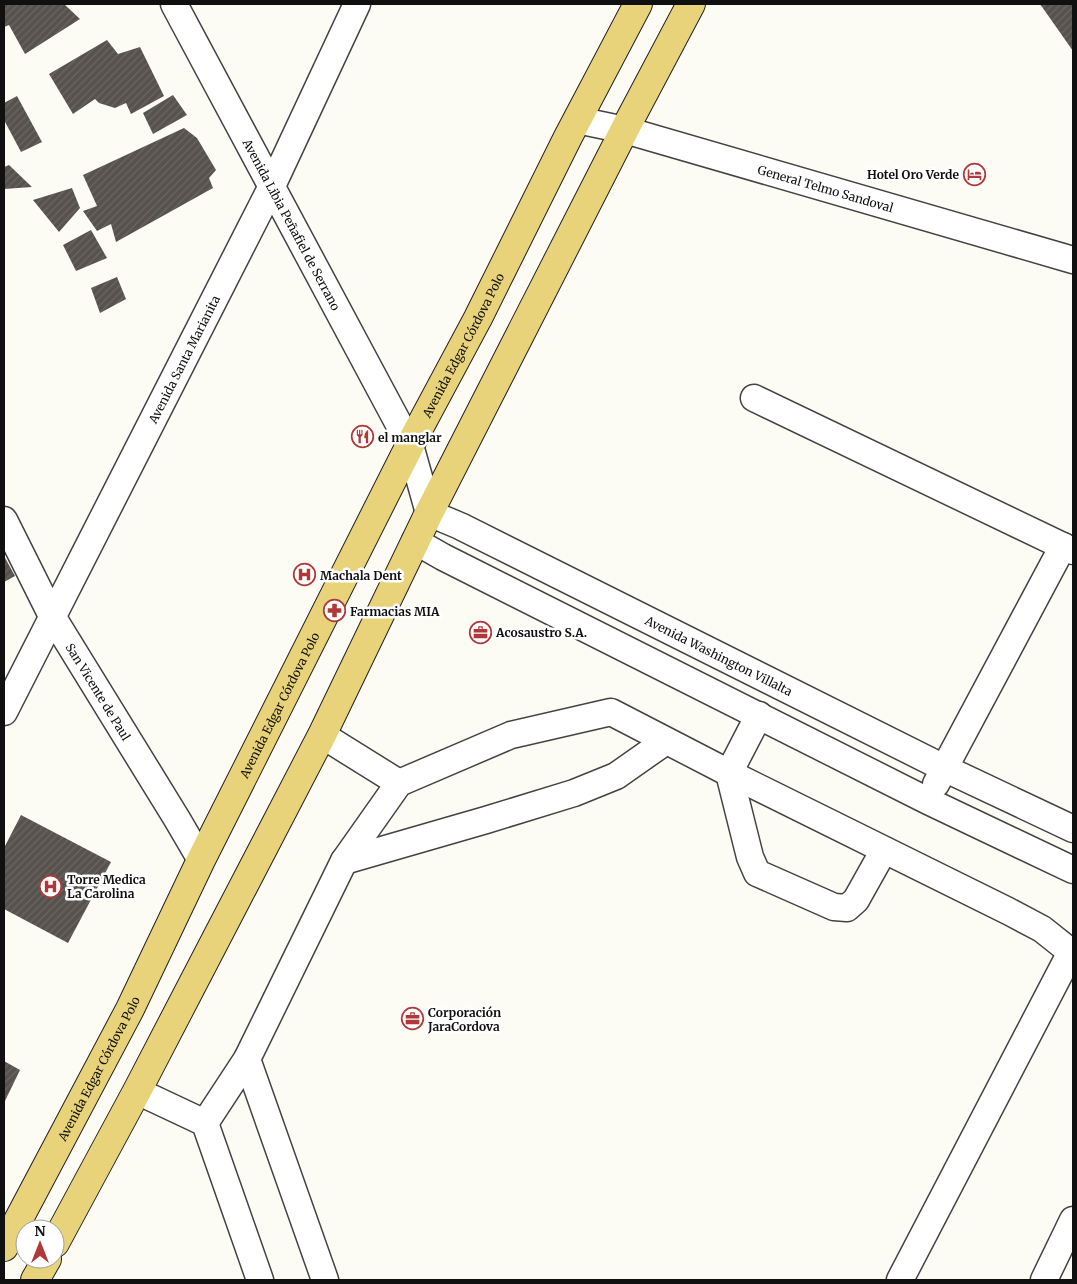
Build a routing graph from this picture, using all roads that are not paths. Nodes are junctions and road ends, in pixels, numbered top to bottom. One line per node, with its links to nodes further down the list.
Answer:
1 (174, 4): 7 (street, Avenida Libia Peñafiel de Serrano)
2 (357, 4): 7 (street, Avenida Santa Marianita)
3 (638, 4): 5 (main road, Avenida Edgar Córdova Polo)
4 (691, 4): 6 (main road)
5 (577, 120): 6 (street, General Telmo Sandoval); 10 (main road, Avenida Edgar Córdova Polo)
6 (625, 130): 8 (street, General Telmo Sandoval); 11 (main road)
7 (272, 186): 10 (street, Avenida Libia Peñafiel de Serrano); 15 (street, Avenida Santa Marianita)
8 (1073, 260)
9 (754, 398): 14 (street)
10 (410, 445): 11 (street); 26 (main road, Avenida Edgar Córdova Polo)
11 (429, 513): 13 (main road); 20 (street, Avenida Washington Villalta)
12 (4, 520): 15 (street, San Vicente de Paul)
13 (415, 541): 17 (street); 18 (main road)
14 (1068, 548): 20 (street)
15 (52, 616): 16 (street, Avenida Santa Marianita); 26 (street, San Vicente de Paul)
16 (4, 712)
17 (759, 715): 21 (street); 23 (street)
18 (322, 735): 22 (street); 31 (main road)
19 (666, 741): 21 (street); 22 (street); 27 (street)
20 (944, 768): 23 (street); 24 (street, Avenida Washington Villalta)
21 (729, 773): 25 (street); 25 (street)
22 (399, 783): 27 (street)
23 (928, 801): 28 (street)
24 (1073, 829)
25 (884, 850): 29 (street)
26 (201, 860): 35 (main road, Avenida Edgar Córdova Polo)
27 (344, 861): 30 (street)
28 (1073, 870)
29 (1072, 950): 38 (street)
30 (247, 1059): 32 (street); 37 (street)
31 (137, 1091): 32 (street); 34 (main road)
32 (205, 1123): 36 (street)
33 (1073, 1220): 39 (street)
34 (65, 1224)
35 (4, 1247)
36 (260, 1280)
37 (325, 1280)
38 (900, 1280)
39 (1044, 1280)

